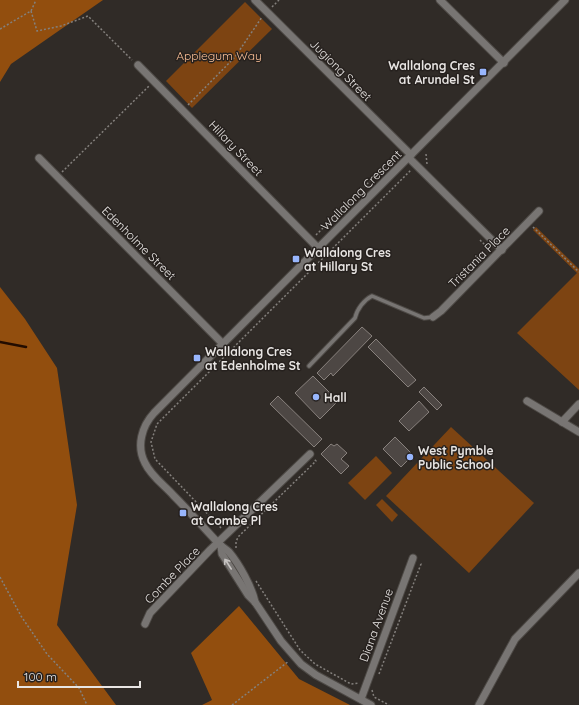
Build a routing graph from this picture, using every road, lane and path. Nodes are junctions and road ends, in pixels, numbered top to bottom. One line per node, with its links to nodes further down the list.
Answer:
1 (36, 0): 6 (path)
2 (256, 0): 7 (street, Jugiong Street)
3 (279, 0): 7 (path)
4 (440, 0): 9 (street)
5 (565, 0): 9 (street, Wallalong Crescent)
6 (31, 11): 8 (path); 10 (path)
7 (268, 12): 12 (path); 15 (street, Jugiong Street)
8 (0, 29)
9 (504, 63): 15 (street, Wallalong Crescent)
10 (138, 65): 11 (street, Hillary Street)
11 (154, 80): 12 (street, Hillary Street); 19 (path)
12 (183, 110): 23 (street, Hillary Street)
13 (399, 151): 22 (path)
14 (426, 154): 18 (path)
15 (410, 156): 23 (street, Wallalong Crescent); 24 (street, Jugiong Street)
16 (39, 158): 19 (street, Edenholme Street)
17 (412, 168): 35 (path)
18 (431, 169)
19 (58, 176): 27 (street, Edenholme Street)
20 (540, 211): 21 (street, Tristania Place)
21 (529, 222): 24 (street, Tristania Place); 25 (path)
22 (315, 236)
23 (318, 248): 27 (street, Wallalong Crescent)
24 (502, 250): 26 (street, Tristania Place)
25 (579, 272)
26 (433, 317): 28 (lane)
27 (224, 344): 38 (street, Wallalong Crescent)
28 (309, 366)
29 (527, 401): 31 (street)
30 (579, 404): 31 (street)
31 (562, 422): 32 (street)
32 (579, 432)
33 (310, 454): 38 (street, Combe Place)
34 (316, 461): 37 (path)
35 (223, 530)
36 (232, 540): 37 (path)
37 (236, 542): 39 (path)
38 (220, 545): 45 (street, Combe Place); 46 (street, Wallalong Crescent)
39 (237, 551)
40 (413, 558): 50 (street, Diana Avenue)
41 (421, 564): 47 (path)
42 (579, 573): 55 (street)
43 (0, 577): 51 (path)
44 (254, 577): 48 (path)
45 (145, 624)
46 (294, 658): 50 (street, Wallalong Crescent); 52 (path)
47 (377, 679)
48 (360, 683)
49 (373, 685): 54 (path)
50 (361, 699): 53 (street, Wallalong Crescent)
51 (87, 705)
52 (232, 705)
53 (371, 705)
54 (389, 705)
55 (479, 705)

